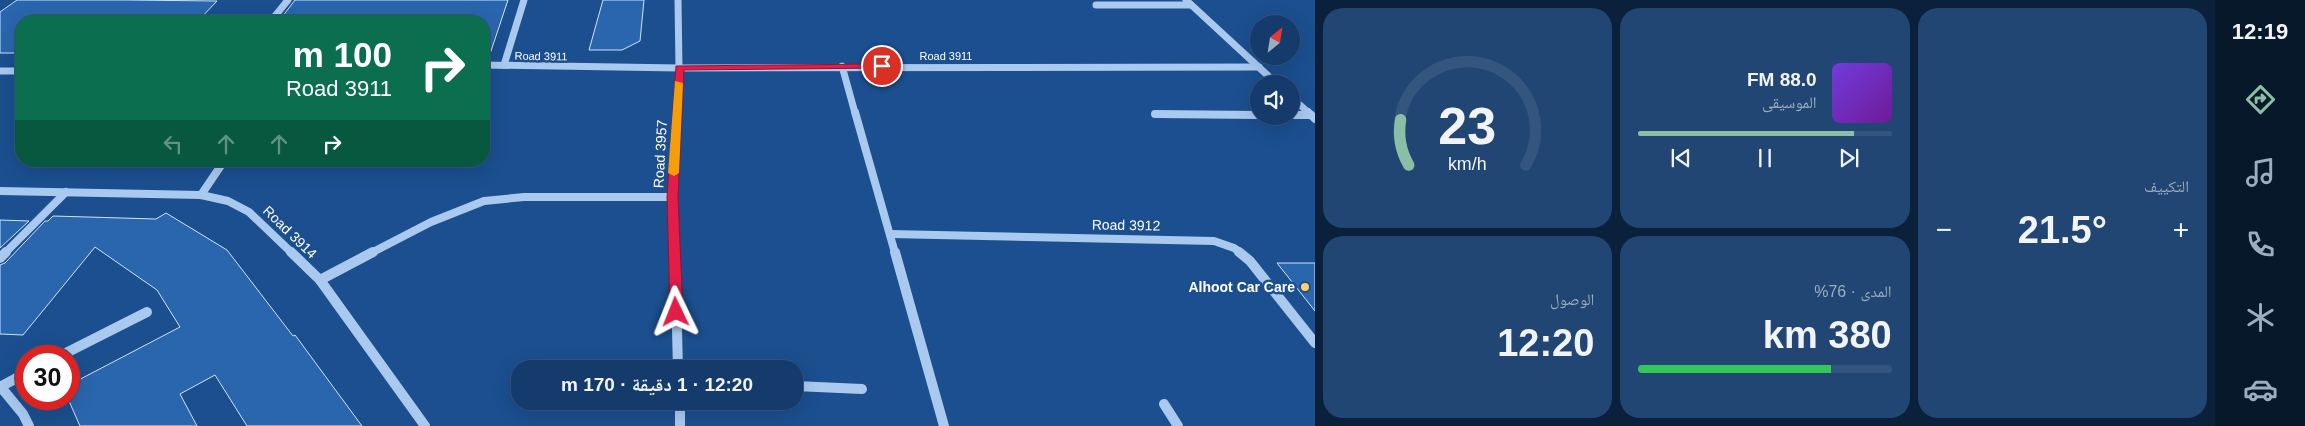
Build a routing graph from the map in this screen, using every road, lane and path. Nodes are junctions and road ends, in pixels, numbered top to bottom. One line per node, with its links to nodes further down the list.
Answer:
1 (288, 0): 6 (street)
2 (524, 0): 8 (street)
3 (678, 0): 11 (street, Road 3957)
4 (1189, 2): 5 (street); 10 (street)
5 (1096, 5)
6 (276, 15)
7 (490, 65): 8 (street, Road 3911)
8 (504, 65): 11 (street, Road 3911)
9 (842, 66): 10 (street, Road 3911); 11 (street, Road 3911); 25 (street)
10 (1259, 67): 14 (street)
11 (679, 68): 24 (street, Road 3957)
12 (0, 71): 13 (street)
13 (15, 71)
14 (1267, 75)
15 (1300, 105): 19 (street)
16 (1155, 114): 17 (street)
17 (1250, 115)
18 (1300, 116): 19 (street)
19 (1313, 117)
20 (220, 167): 23 (street)
21 (0, 191): 22 (street, Road 3914)
22 (66, 192): 23 (street, Road 3914); 26 (street)
23 (202, 195): 27 (street, Road 3914)
24 (672, 197): 27 (street); 31 (street, Road 3957)
25 (890, 234): 29 (street, Road 3912); 41 (street)
26 (0, 258)
27 (320, 280): 39 (street, Road 3914)
28 (147, 312): 30 (street)
29 (1315, 343)
30 (80, 346)
31 (678, 360)
32 (15, 380): 34 (street)
33 (803, 386): 35 (street)
34 (0, 387): 38 (street)
35 (862, 388)
36 (1164, 404): 42 (street)
37 (680, 410): 40 (street)
38 (29, 426)
39 (425, 426)
40 (680, 426)
41 (944, 426)
42 (1178, 426)

